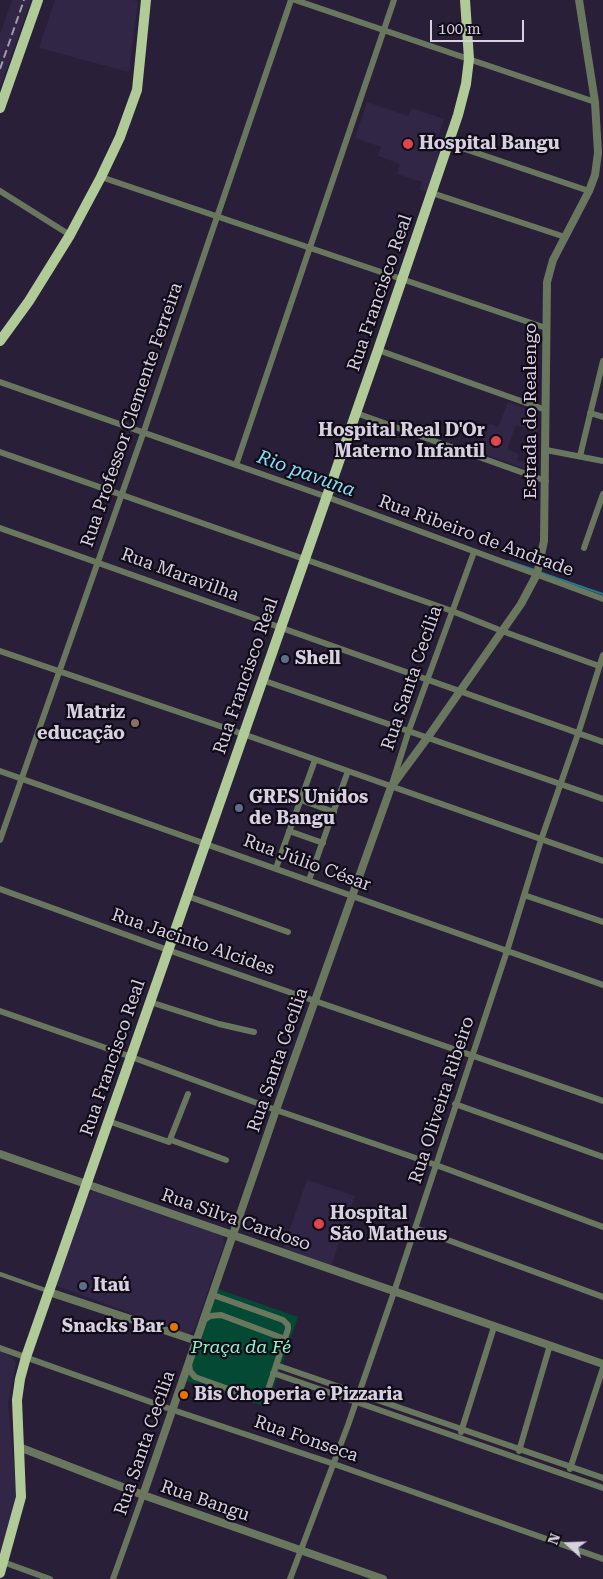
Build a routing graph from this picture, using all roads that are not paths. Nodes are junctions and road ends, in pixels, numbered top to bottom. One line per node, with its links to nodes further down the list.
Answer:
1 (38, 0): 10 (main road)
2 (146, 0): 12 (main road)
3 (293, 0): 7 (street); 16 (street, Rua Professor Clemente Ferreira)
4 (394, 0): 7 (street)
5 (465, 0): 8 (main road, Rua Francisco Real)
6 (580, 0): 9 (street, Estrada do Realengo)
7 (384, 30): 8 (street); 19 (street)
8 (469, 59): 9 (street); 11 (main road, Rua Francisco Real)
9 (599, 103): 14 (street, Estrada do Realengo)
10 (0, 108)
11 (447, 143): 14 (street); 15 (main road, Rua Francisco Real)
12 (101, 177): 16 (street); 17 (main road)
13 (0, 191): 17 (street)
14 (589, 191): 18 (street, Estrada do Realengo)
15 (432, 193): 18 (street); 20 (main road, Rua Francisco Real)
16 (217, 216): 19 (street); 30 (street, Rua Professor Clemente Ferreira)
17 (70, 235): 22 (main road)
18 (565, 237): 21 (street, Estrada do Realengo)
19 (310, 247): 20 (street); 35 (street)
20 (402, 278): 21 (street); 23 (main road, Rua Francisco Real)
21 (546, 328): 26 (street, Estrada do Realengo)
22 (0, 341)
23 (378, 350): 26 (street); 27 (main road, Rua Francisco Real)
24 (603, 361): 28 (street)
25 (0, 382): 30 (street, Rua Ribeiro de Andrade)
26 (546, 410): 31 (street, Estrada do Realengo)
27 (356, 413): 36 (street); 39 (main road, Rua Francisco Real)
28 (590, 413): 29 (street); 33 (street)
29 (603, 418)
30 (144, 430): 35 (street, Rua Ribeiro de Andrade); 37 (street, Rua Professor Clemente Ferreira)
31 (546, 450): 33 (street); 36 (street, Estrada do Realengo)
32 (0, 452): 37 (street)
33 (580, 456): 34 (street)
34 (603, 461)
35 (236, 463): 39 (street, Rua Ribeiro de Andrade)
36 (546, 481): 45 (street, Estrada do Realengo)
37 (121, 494): 43 (street); 44 (street, Rua Professor Clemente Ferreira)
38 (603, 494): 41 (street)
39 (327, 497): 42 (street, Rua Ribeiro de Andrade); 43 (main road, Rua Francisco Real)
40 (0, 528): 44 (street, Rua Maravilha)
41 (584, 548)
42 (474, 552): 45 (street, Rua Ribeiro de Andrade); 47 (street, Rua Santa Cecília)
43 (305, 559): 47 (street); 48 (main road, Rua Francisco Real)
44 (97, 561): 48 (street, Rua Maravilha); 53 (street, Rua Professor Clemente Ferreira)
45 (537, 574): 46 (street, Rua Ribeiro de Andrade); 49 (street, Estrada do Realengo)
46 (603, 599)
47 (452, 611): 49 (street); 54 (street, Rua Santa Cecília)
48 (280, 628): 54 (street, Rua Maravilha); 55 (main road, Rua Francisco Real)
49 (502, 631): 52 (street); 56 (street, Estrada do Realengo)
50 (0, 651): 53 (street)
51 (603, 655): 52 (street, Rua Oliveira Ribeiro)
52 (599, 666): 59 (street, Rua Oliveira Ribeiro)
53 (59, 671): 58 (street); 65 (street, Rua Professor Clemente Ferreira)
54 (427, 678): 56 (street, Rua Maravilha); 57 (street, Rua Santa Cecília)
55 (262, 680): 57 (street); 58 (main road, Rua Francisco Real)
56 (461, 691): 59 (street, Rua Maravilha); 60 (street, Estrada do Realengo)
57 (409, 730): 60 (street); 67 (street, Rua Santa Cecília)
58 (243, 734): 62 (street); 74 (main road, Rua Francisco Real)
59 (578, 734): 61 (street, Rua Maravilha); 66 (street, Rua Oliveira Ribeiro)
60 (428, 737): 66 (street); 67 (street, Estrada do Realengo)
61 (603, 742)
62 (315, 760): 64 (street); 69 (street)
63 (0, 771): 65 (street, Rua Júlio César)
64 (348, 771): 67 (street); 70 (street)
65 (22, 779): 72 (street, Rua Professor Clemente Ferreira); 74 (street, Rua Júlio César)
66 (560, 784): 68 (street); 73 (street, Rua Oliveira Ribeiro)
67 (390, 787): 73 (street); 80 (street, Rua Santa Cecília)
68 (603, 799)
69 (301, 800): 70 (street); 71 (street)
70 (334, 812): 75 (street)
71 (289, 831): 75 (street); 77 (street)
72 (0, 840)
73 (541, 840): 76 (street); 81 (street, Rua Oliveira Ribeiro)
74 (205, 843): 77 (street, Rua Júlio César); 82 (main road, Rua Francisco Real)
75 (322, 843): 78 (street)
76 (603, 861)
77 (276, 868): 78 (street, Rua Júlio César)
78 (309, 880): 80 (street, Rua Júlio César)
79 (0, 889): 85 (street, Rua Jacinto Alcides)
80 (352, 895): 86 (street, Rua Júlio César); 88 (street, Rua Santa Cecília)
81 (524, 895): 83 (street); 86 (street, Rua Oliveira Ribeiro)
82 (187, 896): 84 (street); 85 (main road, Rua Francisco Real)
83 (603, 922)
84 (288, 932)
85 (168, 950): 88 (street, Rua Jacinto Alcides); 89 (main road, Rua Francisco Real)
86 (507, 951): 87 (street, Rua Júlio César); 92 (street, Rua Oliveira Ribeiro)
87 (603, 985)
88 (314, 1001): 92 (street, Rua Jacinto Alcides); 97 (street, Rua Santa Cecília)
89 (150, 1002): 91 (street); 93 (main road, Rua Francisco Real)
90 (0, 1010): 93 (street)
91 (254, 1032)
92 (473, 1054): 95 (street, Rua Jacinto Alcides); 96 (street, Rua Oliveira Ribeiro)
93 (131, 1057): 97 (street); 98 (main road, Rua Francisco Real)
94 (188, 1094): 99 (street)
95 (603, 1101)
96 (456, 1104): 101 (street); 103 (street, Rua Oliveira Ribeiro)
97 (276, 1110): 103 (street); 107 (street, Rua Santa Cecília)
98 (108, 1120): 99 (street); 104 (main road, Rua Francisco Real)
99 (171, 1140): 102 (street)
100 (0, 1154): 104 (street, Rua Silva Cardoso)
101 (603, 1157)
102 (226, 1160)
103 (436, 1165): 105 (street); 106 (street, Rua Oliveira Ribeiro)
104 (86, 1183): 107 (street, Rua Silva Cardoso); 109 (main road, Rua Francisco Real)
105 (603, 1227)
106 (415, 1228): 110 (street, Rua Oliveira Ribeiro); 112 (street)
107 (234, 1234): 110 (street, Rua Silva Cardoso); 111 (street, Rua Santa Cecília)
108 (0, 1274): 109 (street)
109 (49, 1292): 116 (street); 119 (main road, Rua Francisco Real)
110 (394, 1292): 114 (street, Rua Silva Cardoso); 124 (street, Rua Oliveira Ribeiro)
111 (212, 1295): 113 (street, Rua Santa Cecília); 115 (street)
112 (603, 1297)
113 (204, 1320): 115 (street); 116 (street, Rua Santa Cecília)
114 (494, 1327): 117 (street, Rua Silva Cardoso); 127 (street)
115 (285, 1339): 121 (street)
116 (196, 1341): 120 (street, Rua Santa Cecília)
117 (550, 1345): 122 (street, Rua Silva Cardoso); 130 (street)
118 (0, 1348): 119 (street, Rua Fonseca)
119 (26, 1357): 126 (street, Rua Fonseca); 129 (main road, Rua Francisco Real)
120 (189, 1364): 123 (street); 126 (street, Rua Santa Cecília)
121 (276, 1366): 123 (street); 124 (street)
122 (603, 1366): 133 (street)
123 (273, 1374): 125 (street)
124 (359, 1394): 125 (street, Rua Oliveira Ribeiro); 127 (street)
125 (356, 1402): 128 (street); 132 (street, Rua Oliveira Ribeiro)
126 (173, 1410): 132 (street, Rua Fonseca); 137 (street, Rua Santa Cecília)
127 (462, 1429): 128 (street); 130 (street)
128 (459, 1438): 131 (street)
129 (19, 1447): 137 (street, Rua Bangu); 140 (main road, Rua Francisco Real)
130 (520, 1449): 131 (street); 133 (street)
131 (517, 1457): 134 (street)
132 (334, 1464): 138 (street, Rua Oliveira Ribeiro); 139 (street, Rua Fonseca)
133 (570, 1466): 134 (street); 135 (street)
134 (568, 1475): 136 (street)
135 (603, 1478)
136 (603, 1488)
137 (143, 1495): 138 (street, Rua Bangu); 143 (street, Rua Santa Cecília)
138 (302, 1550): 144 (street, Rua Oliveira Ribeiro); 145 (street, Rua Bangu)
139 (603, 1559)
140 (3, 1562): 141 (main road, Rua Francisco Real); 142 (street)
141 (0, 1573)
142 (50, 1579)
143 (113, 1579)
144 (290, 1579)
145 (383, 1579)

